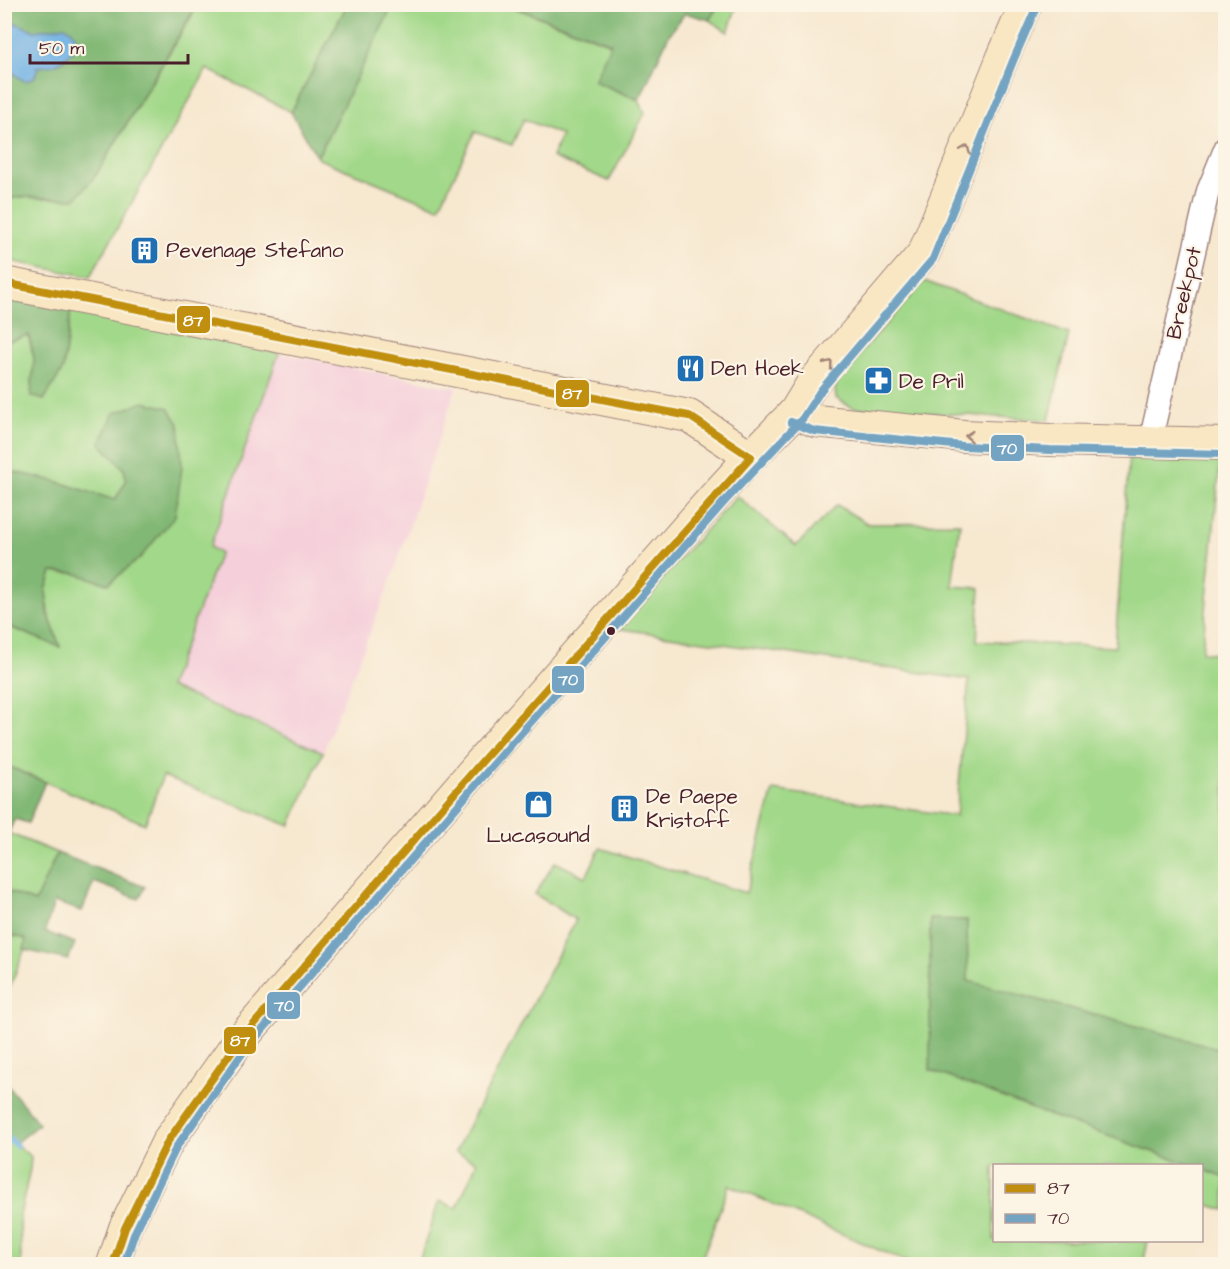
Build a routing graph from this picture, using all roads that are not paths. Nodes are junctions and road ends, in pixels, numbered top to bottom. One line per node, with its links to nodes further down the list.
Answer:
1 (1026, 4): 4 (street, one-way to 1)
2 (1226, 147): 5 (street, Breekpot)
3 (4, 283): 7 (street)
4 (795, 412): 5 (street, one-way to 4); 7 (street)
5 (1153, 442): 6 (street)
6 (1226, 444)
7 (750, 457): 8 (street)
8 (113, 1264)

